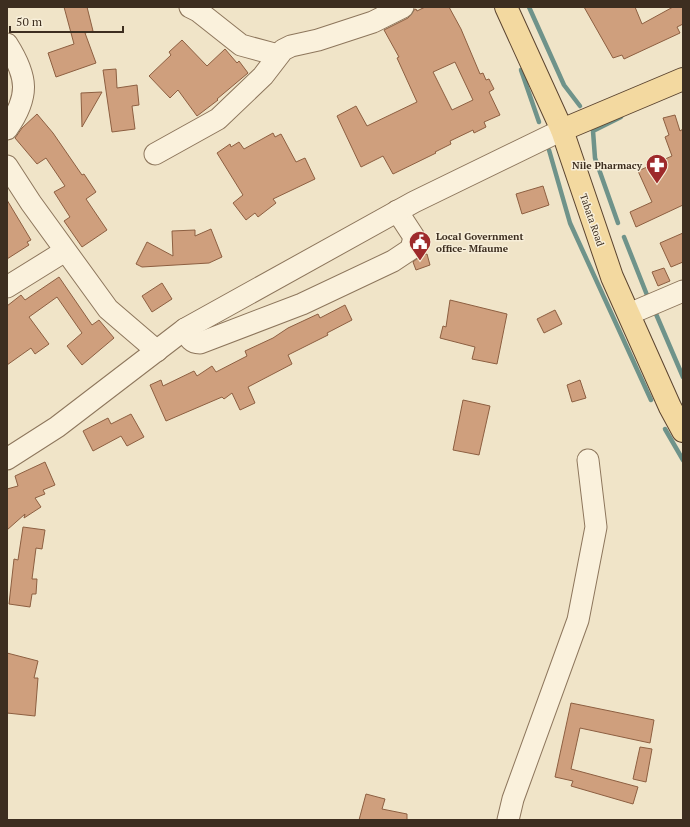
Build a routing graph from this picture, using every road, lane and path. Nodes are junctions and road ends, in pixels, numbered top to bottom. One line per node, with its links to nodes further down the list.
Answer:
1 (190, 7): 5 (street)
2 (404, 7): 5 (street)
3 (506, 7): 8 (main road, Tabata Road)
4 (7, 44): 7 (street)
5 (278, 55): 9 (street)
6 (683, 79): 8 (main road)
7 (7, 129)
8 (562, 130): 11 (street); 15 (main road, Tabata Road)
9 (155, 154)
10 (7, 166): 12 (street)
11 (396, 211): 16 (street); 16 (street)
12 (65, 251): 13 (street); 17 (street)
13 (7, 287)
14 (683, 292): 15 (street)
15 (629, 314): 18 (main road, Tabata Road)
16 (185, 329): 17 (street)
17 (157, 351): 19 (street)
18 (683, 431)
19 (7, 459)
20 (588, 460): 21 (street)
21 (508, 820)

